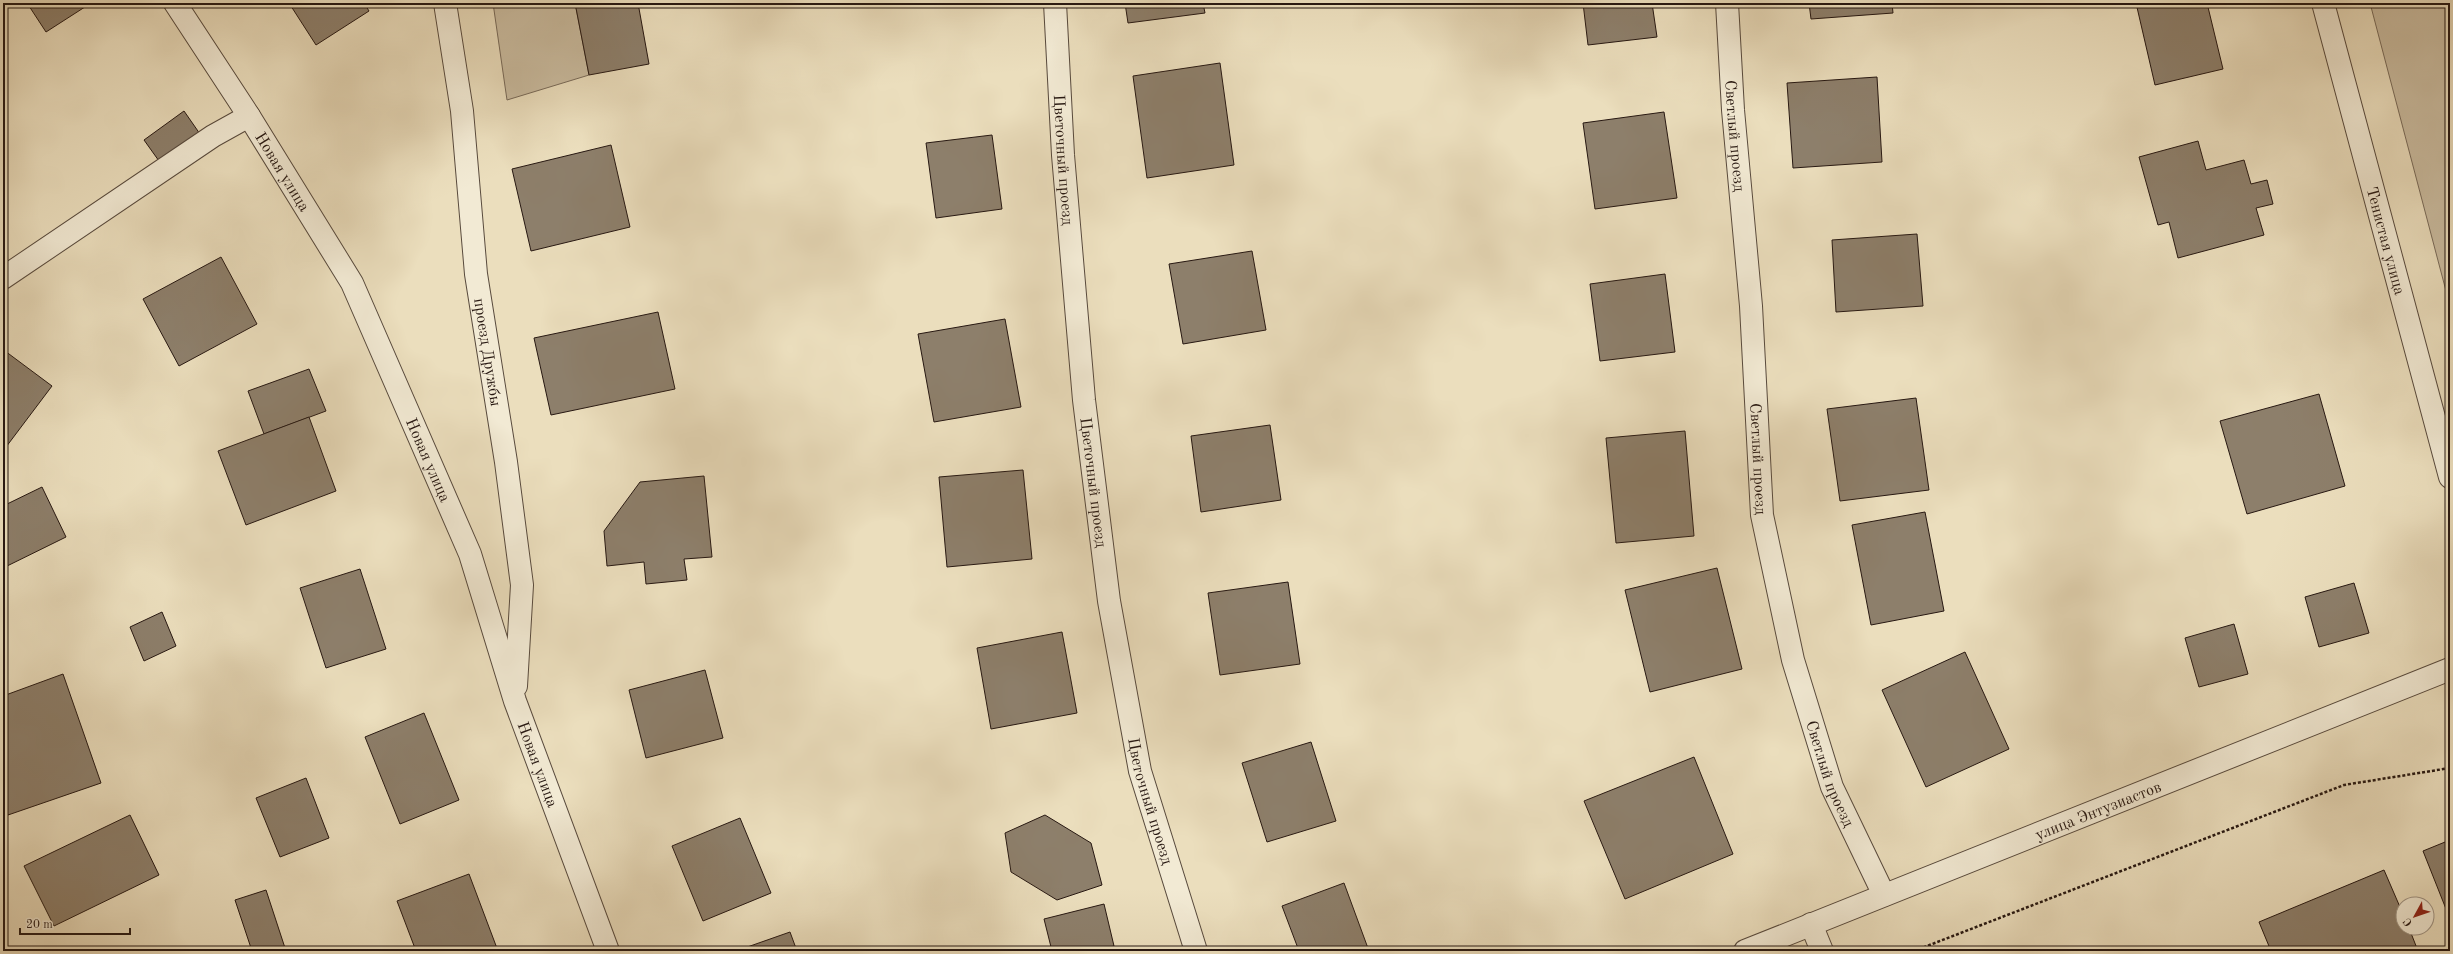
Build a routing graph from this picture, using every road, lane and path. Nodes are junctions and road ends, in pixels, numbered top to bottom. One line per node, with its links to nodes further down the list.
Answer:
1 (175, 3): 6 (street, Новая улица)
2 (445, 3): 10 (street, проезд Дружбы)
3 (1055, 3): 15 (street, Цветочный проезд)
4 (1727, 3): 12 (street, Светлый проезд)
5 (2323, 3): 8 (street, Тенистая улица)
6 (249, 116): 7 (street); 10 (street, Новая улица)
7 (3, 278)
8 (2450, 477)
9 (2450, 669): 12 (street, улица Энтузиастов)
10 (515, 701): 14 (street, Новая улица)
11 (2450, 768): 18 (path)
12 (1884, 894): 13 (street, улица Энтузиастов)
13 (1811, 924): 16 (street, улица Энтузиастов); 17 (street)
14 (608, 951)
15 (1196, 951)
16 (1744, 951)
17 (1822, 951)
18 (1914, 951)

